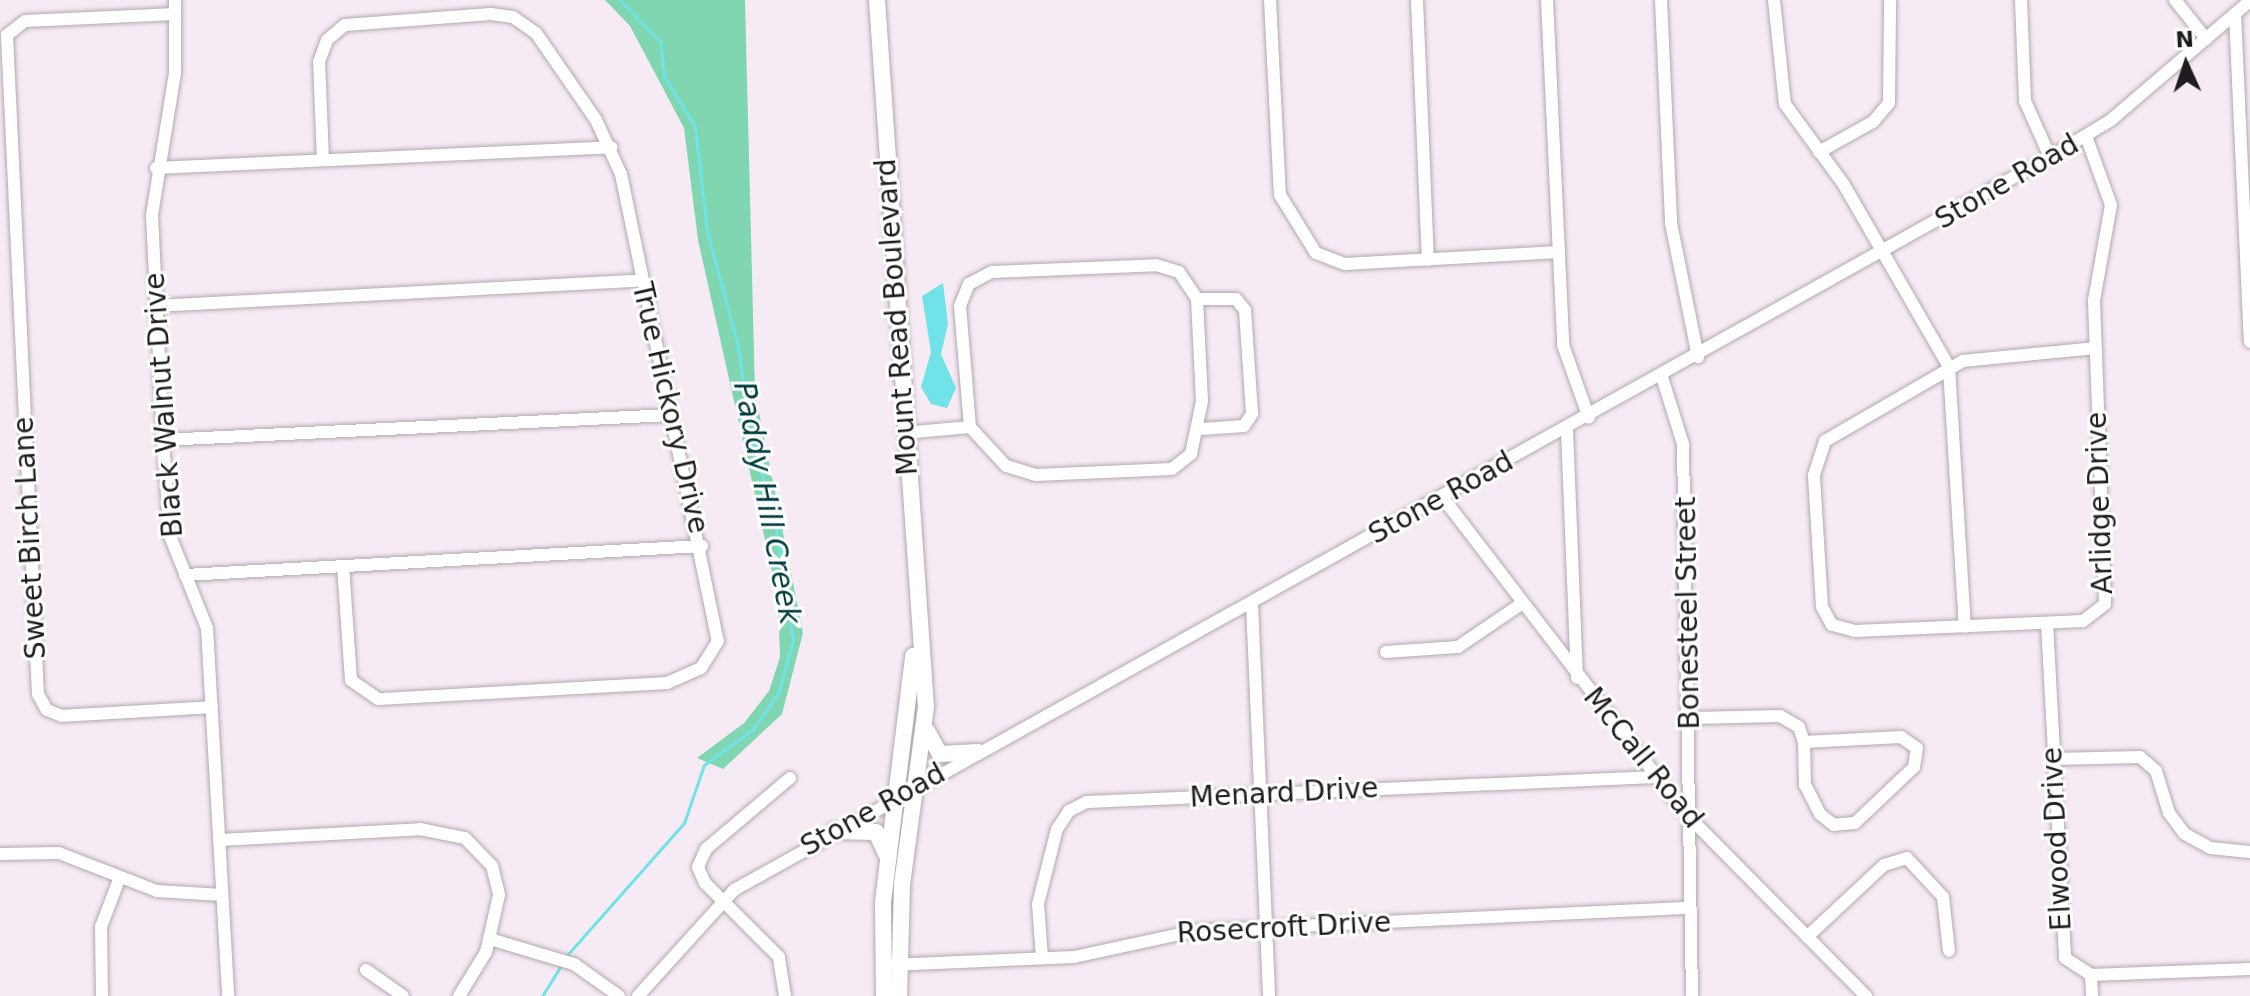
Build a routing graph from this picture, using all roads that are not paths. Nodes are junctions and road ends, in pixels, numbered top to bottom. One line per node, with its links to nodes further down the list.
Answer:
1 (175, 0): 12 (street, Black Walnut Drive)
2 (877, 0): 38 (main road, Mount Read Boulevard)
3 (1270, 0): 24 (street)
4 (1417, 0): 24 (street)
5 (1547, 0): 22 (street)
6 (1661, 0): 30 (street)
7 (1774, 0): 18 (street)
8 (1890, 0): 18 (street)
9 (2021, 0): 19 (street)
10 (2175, 0): 14 (street)
11 (2250, 1): 13 (street, Stone Road)
12 (175, 14): 17 (street, Sweet Birch Lane); 21 (street, Black Walnut Drive)
13 (2235, 14): 14 (street, Stone Road); 28 (street)
14 (2206, 39): 15 (street, Stone Road)
15 (2086, 136): 19 (street, Stone Road); 29 (street, Arlidge Drive)
16 (612, 147): 20 (street); 20 (street, True Hickory Drive); 25 (street, True Hickory Drive)
17 (5, 149): 51 (street, Sweet Birch Lane)
18 (1819, 152): 23 (street)
19 (2050, 157): 23 (street, Stone Road)
20 (323, 160): 21 (street)
21 (156, 168): 27 (street, Black Walnut Drive)
22 (1559, 252): 24 (street); 34 (street)
23 (1883, 253): 30 (street, Stone Road); 31 (street)
24 (1428, 260)
25 (640, 281): 27 (street); 33 (street, True Hickory Drive)
26 (1197, 299): 35 (street); 36 (street); 36 (street)
27 (156, 306): 39 (street, Black Walnut Drive)
28 (2250, 342)
29 (2095, 348): 31 (street); 46 (street, Arlidge Drive)
30 (1698, 357): 32 (street, Stone Road)
31 (1949, 367): 47 (street); 47 (street, Arlidge Drive)
32 (1662, 377): 34 (street, Stone Road); 53 (street, Bonesteel Street)
33 (670, 415): 39 (street); 41 (street, True Hickory Drive)
34 (1589, 418): 37 (street, Stone Road)
35 (970, 427): 36 (street); 38 (street)
36 (1201, 429)
37 (1567, 430): 40 (street, Stone Road); 50 (street)
38 (904, 433): 48 (main road, Mount Read Boulevard)
39 (163, 440): 43 (street, Black Walnut Drive)
40 (1443, 498): 44 (street, Stone Road); 45 (street, McCall Road)
41 (702, 546): 42 (street); 42 (street, True Hickory Drive)
42 (343, 567): 43 (street)
43 (185, 575): 51 (street, Black Walnut Drive)
44 (1252, 604): 55 (street, Stone Road); 61 (street)
45 (1521, 604): 49 (street); 50 (street, McCall Road)
46 (2047, 623): 47 (street, Arlidge Drive); 56 (street, Elwood Drive)
47 (1965, 627)
48 (915, 635): 52 (main road, Mount Read Boulevard); 60 (main road, Mount Read Boulevard)
49 (1386, 652)
50 (1577, 678): 57 (street, McCall Road)
51 (212, 707): 64 (street, Black Walnut Drive)
52 (925, 718): 55 (main road); 59 (main road, Mount Read Boulevard)
53 (1693, 718): 54 (street); 62 (street, Bonesteel Street)
54 (1804, 742): 54 (street)
55 (978, 752): 59 (street, Stone Road)
56 (2053, 759): 65 (street); 80 (street, Elwood Drive)
57 (1655, 777): 61 (street, Menard Drive); 62 (street, McCall Road)
58 (790, 778): 70 (street)
59 (918, 784): 60 (street, Stone Road); 77 (main road, Mount Read Boulevard)
60 (900, 793): 63 (street, Stone Road); 67 (main road, Mount Read Boulevard)
61 (1261, 794): 72 (street); 76 (street, Menard Drive)
62 (1684, 812): 71 (street, Bonesteel Street); 73 (street, McCall Road)
63 (834, 831): 67 (main road); 70 (street, Stone Road)
64 (220, 840): 69 (street, Black Walnut Drive); 74 (street)
65 (2250, 852)
66 (0, 854): 68 (street)
67 (889, 863): 77 (main road, Mount Read Boulevard)
68 (120, 877): 69 (street); 81 (street)
69 (222, 895): 82 (street, Black Walnut Drive)
70 (721, 901): 86 (street, Stone Road); 87 (street)
71 (1688, 908): 72 (street, Rosecroft Drive); 91 (street, Bonesteel Street)
72 (1266, 928): 76 (street, Rosecroft Drive); 90 (street)
73 (1807, 937): 75 (street); 92 (street, McCall Road)
74 (490, 939): 84 (street); 85 (street)
75 (1949, 951)
76 (1042, 958): 77 (street, Rosecroft Drive)
77 (890, 965): 88 (main road, Mount Read Boulevard); 89 (main road, Mount Read Boulevard)
78 (2250, 969): 80 (street)
79 (366, 970): 83 (street)
80 (2091, 975): 93 (street)
81 (102, 996)
82 (228, 996)
83 (403, 996)
84 (459, 996)
85 (619, 996)
86 (638, 996)
87 (785, 996)
88 (884, 996)
89 (899, 996)
90 (1269, 996)
91 (1692, 996)
92 (1866, 996)
93 (2092, 996)

